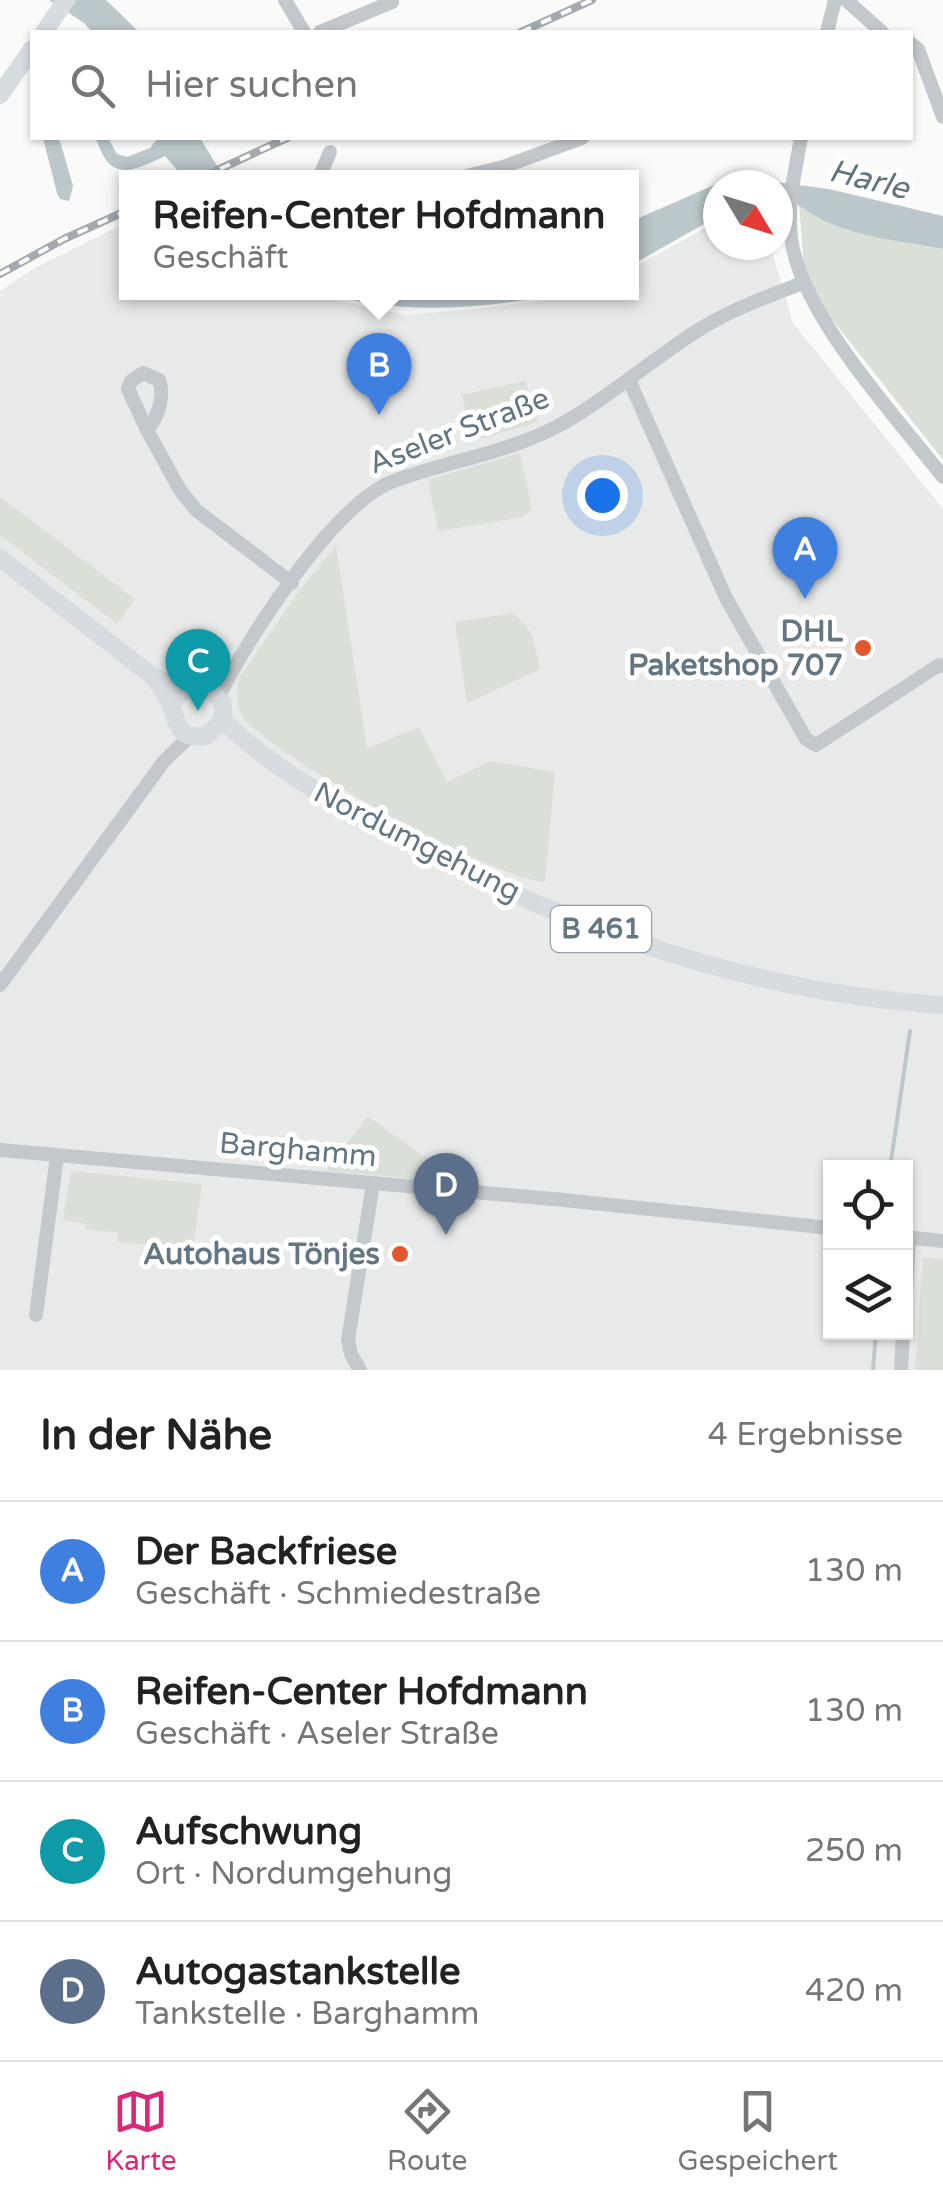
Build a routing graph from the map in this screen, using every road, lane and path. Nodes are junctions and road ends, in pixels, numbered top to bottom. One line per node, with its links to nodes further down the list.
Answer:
1 (285, 0): 7 (street)
2 (835, 0): 9 (street)
3 (846, 0): 10 (street)
4 (392, 2): 8 (street)
5 (61, 8): 6 (main road)
6 (45, 30)
7 (303, 30)
8 (325, 30)
9 (828, 30)
10 (880, 30)
11 (913, 45): 14 (street)
12 (30, 51): 13 (main road)
13 (0, 95)
14 (943, 117)
15 (577, 140): 19 (street)
16 (801, 140): 20 (street)
17 (330, 152): 18 (street)
18 (322, 170)
19 (491, 170)
20 (802, 283): 21 (street, Aseler Straße); 23 (street)
21 (629, 380): 25 (street, Aseler Straße); 26 (street)
22 (147, 430): 25 (street)
23 (943, 477)
24 (0, 558): 28 (main road)
25 (292, 582): 27 (street, Aseler Straße)
26 (943, 666)
27 (213, 691): 28 (main road); 29 (main road)
28 (177, 698): 30 (main road)
29 (218, 726): 30 (main road); 32 (main road, Nordumgehung / B 461)
30 (184, 732): 31 (street)
31 (0, 985)
32 (943, 1005)
33 (0, 1150): 34 (street, Barghamm)
34 (57, 1156): 35 (street, Barghamm); 39 (street)
35 (374, 1184): 36 (street, Barghamm); 41 (street)
36 (823, 1227)
37 (913, 1238): 38 (street)
38 (943, 1241)
39 (36, 1315)
40 (903, 1340): 42 (street)
41 (360, 1370)
42 (901, 1370)

